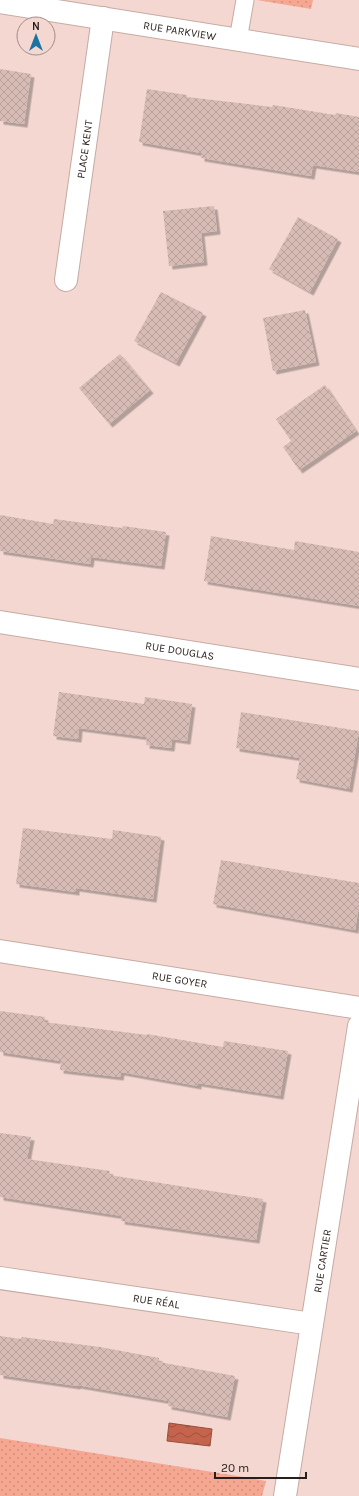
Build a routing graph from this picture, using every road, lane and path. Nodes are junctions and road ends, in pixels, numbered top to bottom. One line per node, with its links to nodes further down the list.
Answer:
1 (245, 0): 4 (lane)
2 (0, 2): 3 (street, RUE PARKVIEW)
3 (103, 18): 4 (street, RUE PARKVIEW); 6 (street, PLACE KENT)
4 (238, 40): 5 (street, RUE PARKVIEW)
5 (359, 59)
6 (66, 280)
7 (0, 622): 8 (street, RUE DOUGLAS)
8 (359, 678)
9 (0, 951): 10 (street, RUE GOYER)
10 (359, 1008)
11 (359, 1026): 13 (street, RUE CARTIER)
12 (0, 1278): 13 (street, RUE RÉAL)
13 (312, 1324): 14 (street, RUE CARTIER)
14 (285, 1496)

